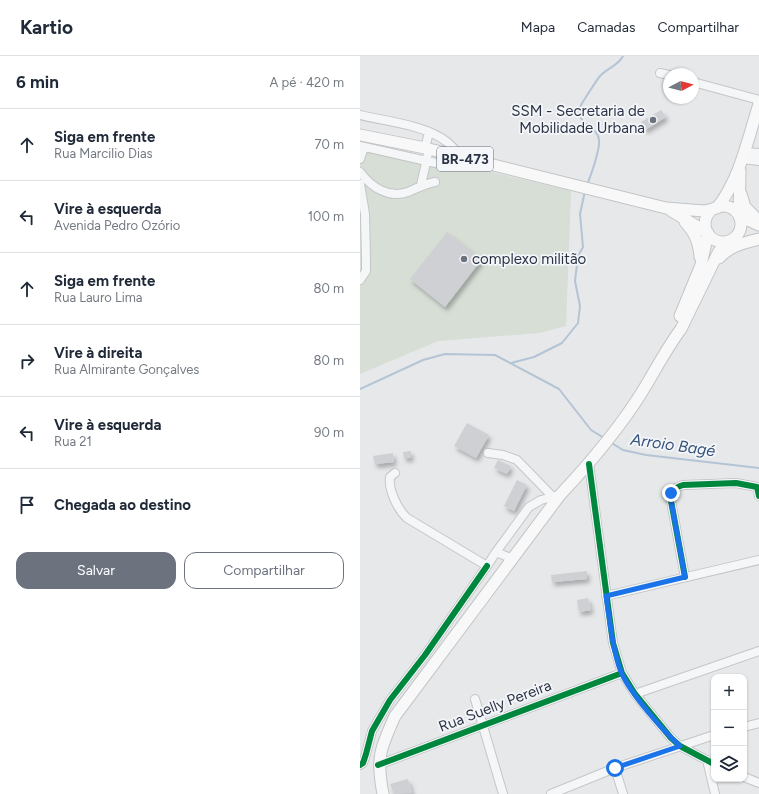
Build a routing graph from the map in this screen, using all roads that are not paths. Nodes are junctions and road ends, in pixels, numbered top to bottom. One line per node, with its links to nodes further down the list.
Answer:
1 (660, 73): 2 (street)
2 (663, 74)
3 (699, 84): 4 (street)
4 (759, 100)
5 (759, 104): 13 (main road)
6 (360, 115): 7 (street)
7 (429, 132): 10 (street); 12 (street)
8 (360, 135): 10 (main road, BR-473)
9 (362, 147): 14 (street); 15 (street)
10 (427, 149): 12 (main road, BR-473); 15 (street)
11 (759, 153): 13 (street)
12 (463, 158): 23 (main road, BR-473)
13 (742, 158): 16 (street); 19 (main road)
14 (360, 159)
15 (427, 161): 17 (street); 22 (street)
16 (759, 161)
17 (440, 164)
18 (360, 172): 22 (street)
19 (736, 180): 23 (main road); 24 (main road); 25 (main road); 26 (main road)
20 (435, 182): 22 (street)
21 (360, 184): 32 (street)
22 (421, 186)
23 (666, 208): 24 (main road); 28 (main road); 31 (main road)
24 (717, 208): 25 (main road); 28 (main road)
25 (739, 216): 27 (main road); 30 (main road)
26 (759, 221)
27 (759, 225)
28 (708, 233): 30 (main road); 31 (main road)
29 (759, 238): 30 (main road); 31 (main road)
30 (728, 241): 31 (main road)
31 (700, 279): 34 (main road)
32 (360, 280)
33 (488, 453): 36 (street)
34 (592, 460): 36 (main road); 44 (street)
35 (395, 473): 41 (street)
36 (556, 496): 38 (street); 39 (main road)
37 (759, 496): 42 (street)
38 (496, 552): 39 (street); 41 (street)
39 (513, 559): 45 (main road)
40 (759, 560): 42 (street)
41 (487, 566): 43 (street)
42 (685, 577): 44 (street)
43 (471, 589): 45 (street); 46 (street)
44 (606, 596): 50 (street)
45 (484, 598): 47 (main road)
46 (444, 628): 47 (street); 49 (street)
47 (454, 638): 51 (main road)
48 (759, 651): 52 (street)
49 (412, 671): 51 (street); 60 (street)
50 (622, 673): 52 (street); 55 (street, Rua Suelly Pereira)
51 (422, 679): 61 (main road)
52 (635, 694): 58 (street)
53 (475, 699): 55 (street)
54 (759, 723): 56 (street)
55 (484, 724): 61 (street, Rua Suelly Pereira); 66 (street)
56 (747, 726)
57 (711, 736): 58 (street)
58 (680, 746): 59 (street); 62 (street)
59 (710, 762): 69 (street)
60 (360, 764)
61 (378, 765): 65 (main road)
62 (615, 768): 67 (street); 68 (street)
63 (747, 778): 64 (street)
64 (759, 783)
65 (383, 794)
66 (503, 794)
67 (551, 794)
68 (623, 794)
69 (715, 794)

